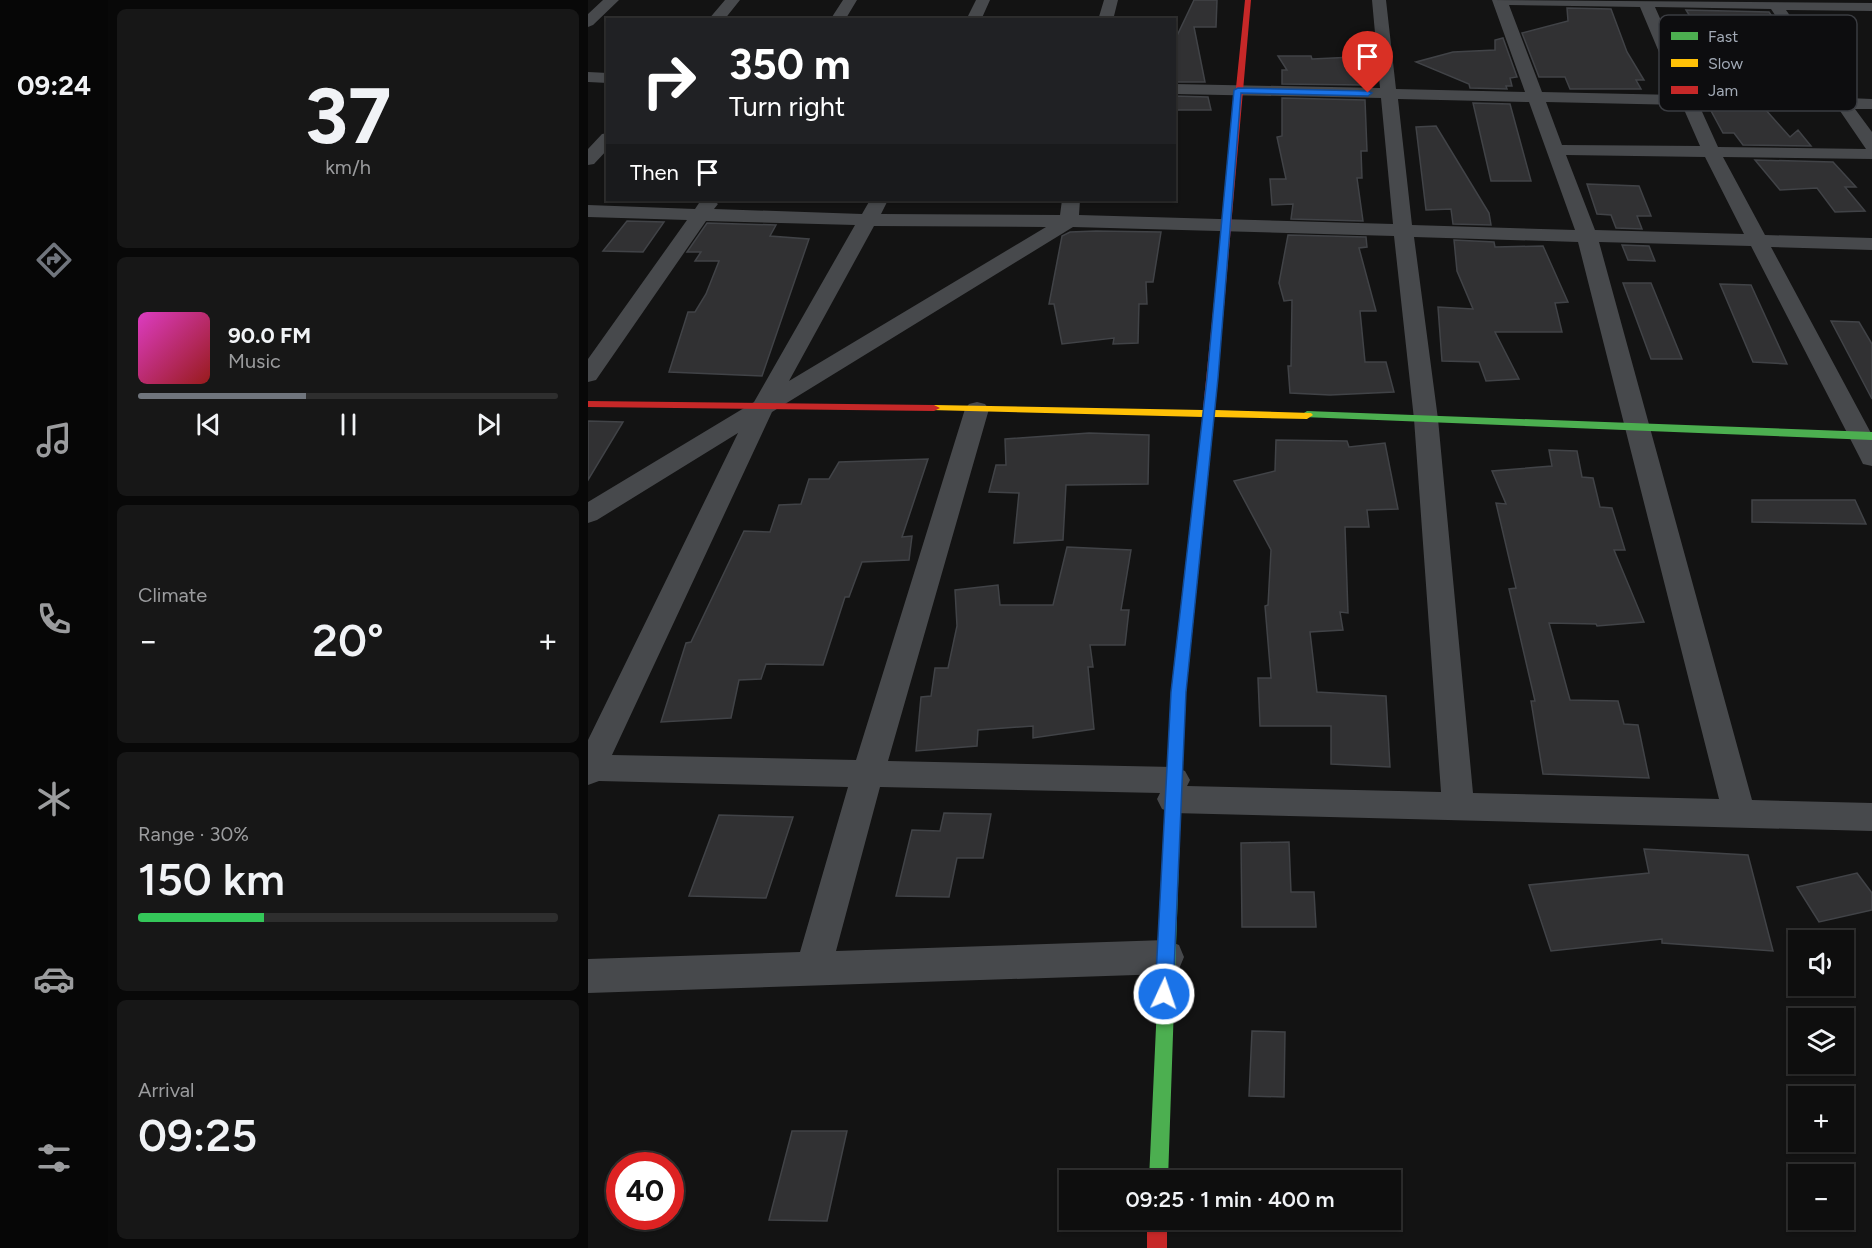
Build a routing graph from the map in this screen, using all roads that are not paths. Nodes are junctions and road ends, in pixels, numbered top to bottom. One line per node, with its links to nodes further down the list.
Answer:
1 (612, 0): 17 (street)
2 (733, 0): 13 (street)
3 (850, 0): 14 (street)
4 (983, 0): 15 (street)
5 (1111, 0): 16 (street)
6 (1248, 0): 22 (street)
7 (1379, 0): 23 (street)
8 (1500, 0): 9 (street); 24 (street)
9 (1520, 0): 10 (street)
10 (1644, 2): 11 (street); 18 (street)
11 (1774, 3): 12 (street)
12 (1872, 7)
13 (717, 18)
14 (838, 18)
15 (974, 18)
16 (1106, 18)
17 (588, 22)
18 (1659, 37)
19 (588, 77): 20 (street)
20 (606, 78)
21 (1176, 89): 22 (street)
22 (1238, 90): 23 (street); 38 (street)
23 (1390, 94): 24 (street); 39 (street)
24 (1537, 97): 25 (street); 30 (street)
25 (1659, 99)
26 (1691, 111): 31 (street)
27 (1848, 111): 29 (street)
28 (606, 140): 33 (street)
29 (1872, 145)
30 (1556, 150): 31 (street); 40 (street)
31 (1711, 152): 32 (street); 41 (street)
32 (1872, 154)
33 (588, 160)
34 (705, 207): 35 (street); 37 (street); 43 (street)
35 (873, 210): 36 (street); 45 (street)
36 (1070, 210): 38 (street); 45 (street)
37 (588, 211)
38 (1226, 225): 39 (street); 47 (street)
39 (1403, 231): 40 (street); 48 (street)
40 (1587, 236): 41 (street); 49 (street)
41 (1760, 242): 42 (street); 50 (street)
42 (1872, 244)
43 (588, 375)
44 (588, 404): 45 (street)
45 (763, 407): 46 (street); 52 (street); 53 (street)
46 (977, 409): 47 (street); 54 (street)
47 (1209, 411): 48 (street); 55 (street)
48 (1426, 419): 49 (street); 56 (street)
49 (1637, 427): 50 (street); 57 (street)
50 (1866, 436): 51 (street)
51 (1872, 458)
52 (588, 514)
53 (589, 769): 54 (street)
54 (868, 774): 55 (street); 60 (street)
55 (1174, 789): 56 (street); 59 (street)
56 (1458, 806): 57 (street)
57 (1739, 814): 58 (street)
58 (1872, 817)
59 (1166, 957): 60 (street); 62 (street)
60 (813, 969): 61 (street)
61 (588, 976)
62 (1158, 1170)
63 (1157, 1230): 64 (street)
64 (1157, 1248)

